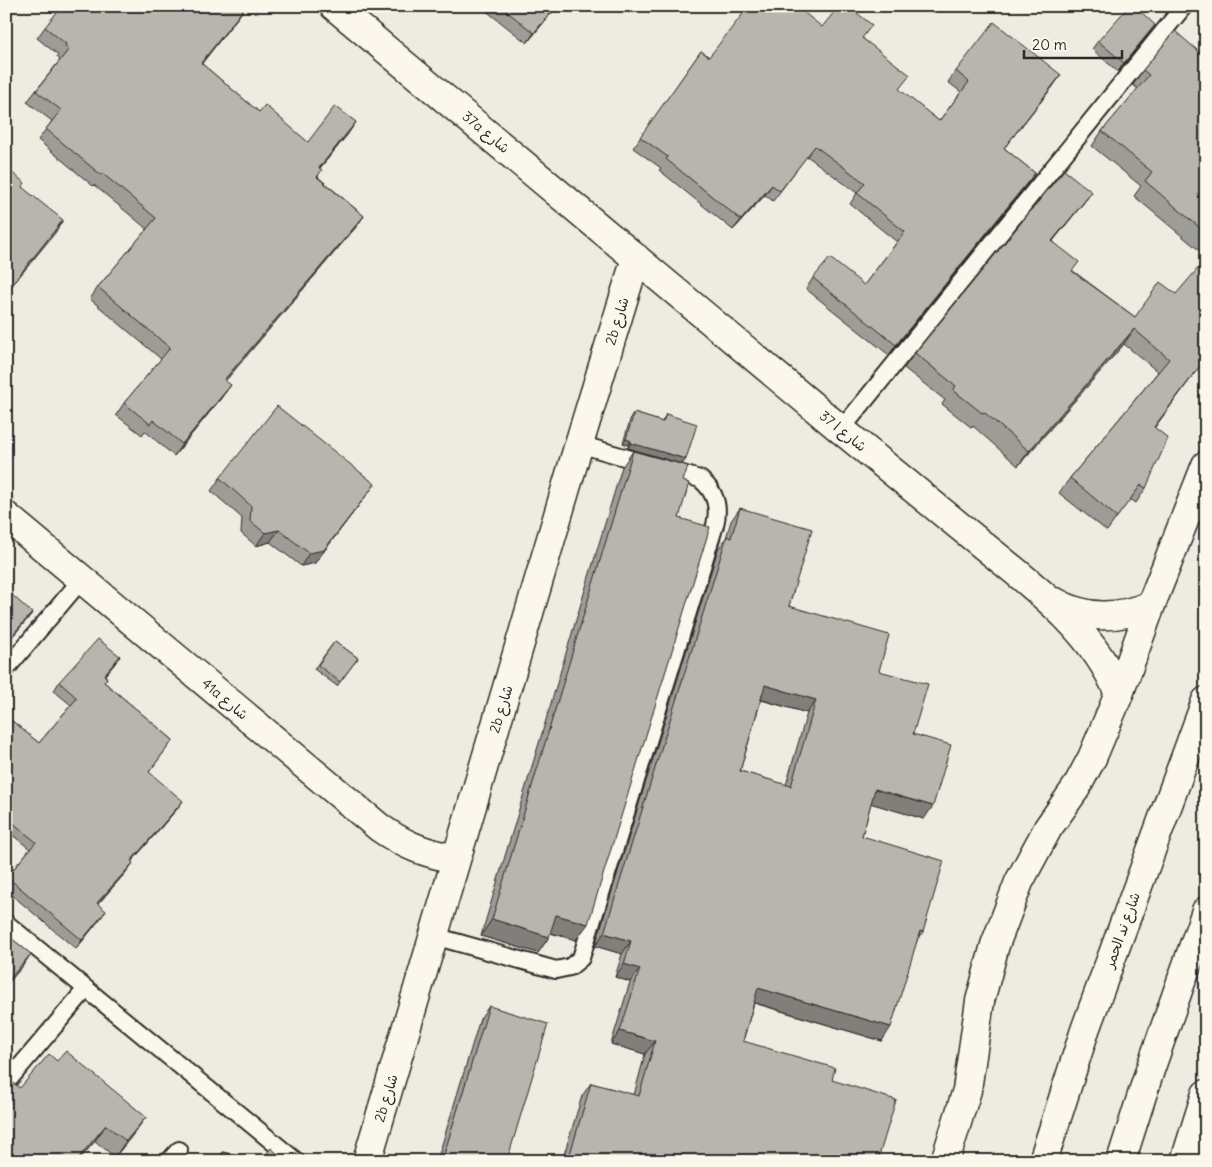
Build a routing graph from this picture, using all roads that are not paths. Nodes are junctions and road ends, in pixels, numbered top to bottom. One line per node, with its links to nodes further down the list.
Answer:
1 (334, 6): 3 (street, 37a شارع)
2 (1184, 6): 4 (lane)
3 (636, 258): 4 (street, شارع ا 37); 5 (street, 2b شارع)
4 (841, 430): 9 (street, شارع ا 37)
5 (580, 444): 14 (street, 2b شارع); 17 (lane)
6 (1206, 465): 10 (street)
7 (6, 516): 8 (street, 41a شارع)
8 (82, 579): 11 (lane); 14 (street, 41a شارع)
9 (1051, 600): 10 (street, شارع ا 37); 12 (street, شارع ا 37)
10 (1151, 605): 12 (street)
11 (6, 668)
12 (1119, 694): 24 (street)
13 (1206, 702): 25 (street, شارع ند الحمر)
14 (456, 859): 17 (street, 2b شارع)
15 (1206, 911): 26 (street)
16 (6, 923): 18 (lane)
17 (434, 936): 23 (street, 2b شارع)
18 (86, 988): 19 (lane); 22 (lane)
19 (6, 1083)
20 (1206, 1094): 21 (street)
21 (1200, 1124): 27 (street)
22 (296, 1161)
23 (367, 1161)
24 (945, 1161)
25 (1043, 1161)
26 (1121, 1161)
27 (1185, 1161)

